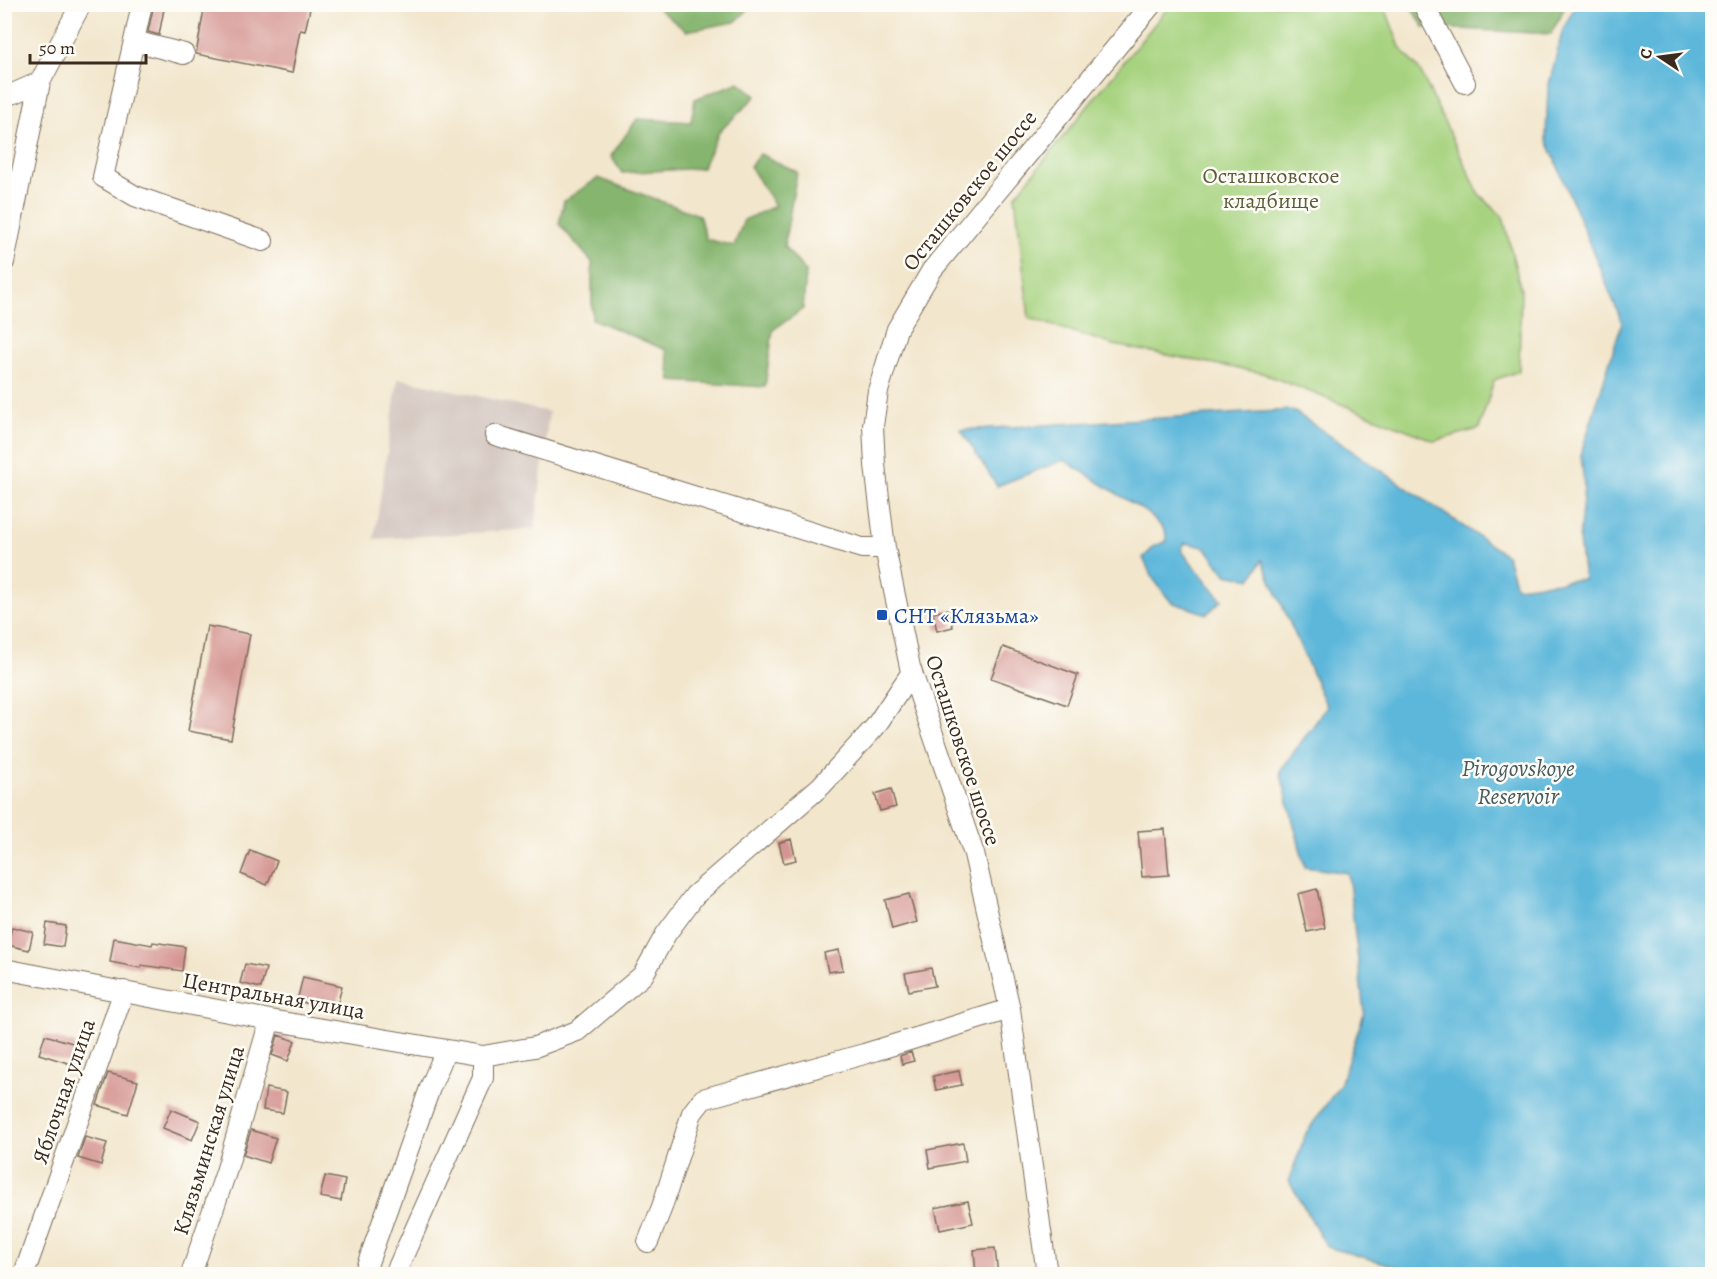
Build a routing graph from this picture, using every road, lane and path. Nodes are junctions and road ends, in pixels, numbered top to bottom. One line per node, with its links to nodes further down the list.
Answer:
1 (81, 4): 7 (street)
2 (142, 4): 5 (street)
3 (1152, 4): 13 (street, Осташковское шоссе)
4 (1423, 4): 8 (street)
5 (134, 41): 6 (street); 10 (street)
6 (184, 54)
7 (40, 82): 9 (street); 11 (street)
8 (1465, 82)
9 (4, 94)
10 (263, 241)
11 (5, 251)
12 (495, 435): 13 (street)
13 (885, 548): 14 (street, Осташковское шоссе)
14 (912, 672): 17 (street, Осташковское шоссе); 20 (street, Центральная улица)
15 (4, 969): 16 (street, Центральная улица)
16 (124, 991): 18 (street, Центральная улица); 22 (street, Яблочная улица)
17 (1010, 1010): 21 (street); 26 (street, Осташковское шоссе)
18 (270, 1020): 19 (street, Центральная улица); 23 (street, Клязьминская улица)
19 (446, 1050): 20 (street, Центральная улица); 24 (street)
20 (483, 1056): 25 (street)
21 (648, 1242)
22 (24, 1275)
23 (191, 1275)
24 (364, 1275)
25 (395, 1275)
26 (1047, 1275)

